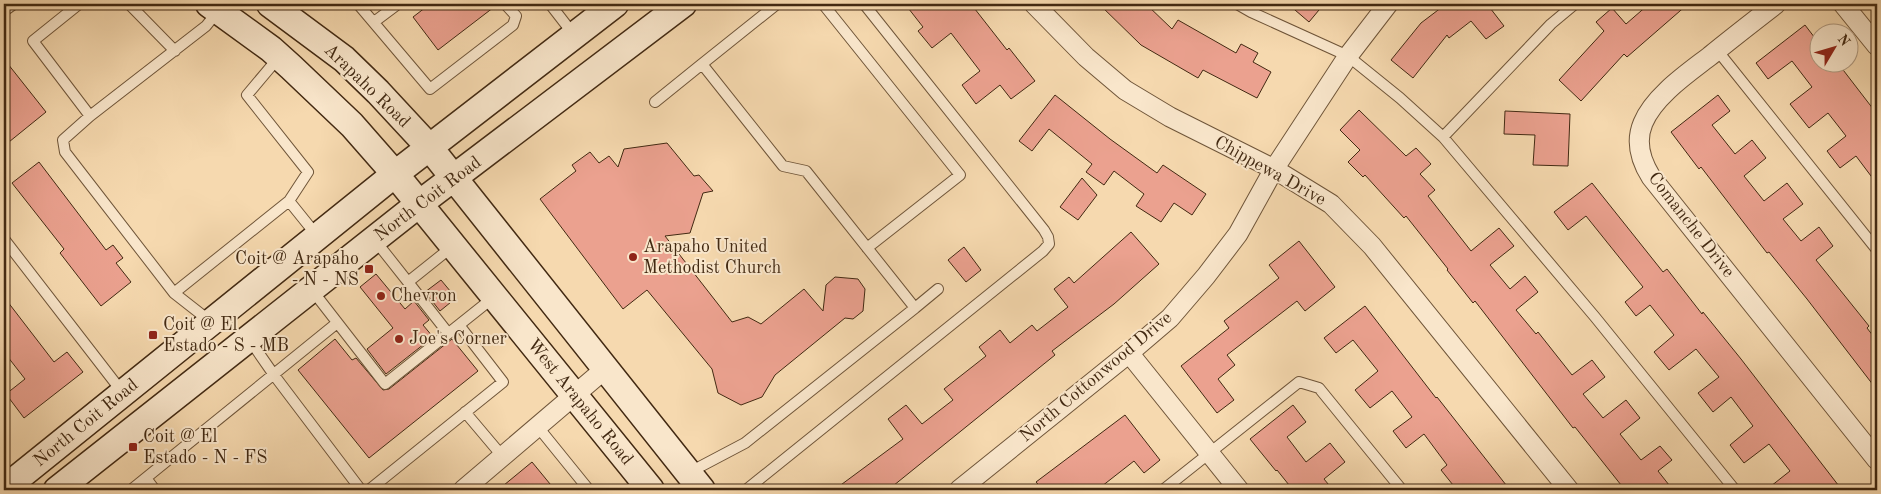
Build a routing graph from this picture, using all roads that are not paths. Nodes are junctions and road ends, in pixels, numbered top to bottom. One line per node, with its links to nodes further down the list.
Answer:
1 (14, 4): 22 (lane)
2 (78, 4): 32 (lane)
3 (129, 4): 27 (lane)
4 (270, 4): 34 (main road, Arapaho Road)
5 (358, 4): 23 (lane)
6 (398, 4): 23 (lane)
7 (505, 4): 23 (lane)
8 (550, 4): 24 (lane)
9 (615, 4): 24 (main road, North Coit Road)
10 (683, 4): 37 (main road, North Coit Road)
11 (778, 4): 21 (lane)
12 (823, 4): 44 (lane)
13 (864, 4): 79 (lane)
14 (1034, 4): 35 (street, Chippewa Drive)
15 (1237, 4): 28 (lane)
16 (1388, 4): 28 (street, North Cottonwood Drive)
17 (1575, 4): 33 (lane)
18 (1776, 4): 26 (street, Comanche Drive)
19 (1843, 4): 25 (street)
20 (216, 6): 27 (lane); 29 (main road)
21 (766, 7): 30 (lane)
22 (4, 11)
23 (374, 22)
24 (575, 36): 34 (main road, North Coit Road)
25 (1877, 46)
26 (1717, 50): 45 (lane); 67 (street, Comanche Drive)
27 (175, 52): 32 (lane)
28 (1348, 56): 33 (lane); 35 (street, North Cottonwood Drive)
29 (279, 57): 36 (main road); 38 (lane)
30 (702, 64): 31 (lane); 44 (lane)
31 (655, 102)
32 (90, 116): 49 (lane)
33 (1443, 137): 85 (lane)
34 (430, 148): 36 (main road, North Coit Road); 37 (main road, Arapaho Road)
35 (1274, 169): 57 (street, North Cottonwood Drive); 84 (street, Chippewa Drive)
36 (395, 174): 39 (main road, West Arapaho Road); 40 (main road, North Coit Road)
37 (455, 178): 39 (main road, North Coit Road); 58 (main road)
38 (289, 201): 40 (lane); 49 (lane)
39 (420, 204): 41 (main road, North Coit Road); 43 (main road, West Arapaho Road)
40 (318, 237): 52 (main road, North Coit Road)
41 (374, 239): 46 (lane); 47 (main road, North Coit Road)
42 (4, 240): 61 (lane)
43 (454, 246): 46 (lane); 50 (main road, West Arapaho Road)
44 (868, 248): 51 (lane)
45 (1877, 250)
46 (408, 282): 55 (lane)
47 (312, 289): 53 (lane); 56 (main road, North Coit Road)
48 (938, 289): 51 (lane)
49 (174, 293): 52 (lane)
50 (494, 297): 54 (lane); 62 (main road, West Arapaho Road)
51 (915, 308): 69 (lane)
52 (211, 322): 60 (main road); 61 (main road, North Coit Road)
53 (337, 323): 55 (lane); 59 (lane)
54 (459, 325): 55 (lane); 63 (lane)
55 (448, 334)
56 (249, 339): 59 (lane); 60 (main road, North Coit Road)
57 (1129, 353): 65 (street); 80 (street, North Cottonwood Drive)
58 (605, 369): 62 (street); 69 (main road)
59 (274, 375): 68 (lane); 74 (lane)
60 (183, 391): 71 (main road, North Coit Road)
61 (123, 393): 70 (main road, North Coit Road)
62 (575, 396): 64 (street); 78 (main road, West Arapaho Road)
63 (465, 412): 66 (lane); 75 (lane)
64 (538, 427): 66 (street); 77 (lane)
65 (1210, 454): 81 (lane); 82 (street); 83 (lane)
66 (503, 457): 76 (street)
67 (1877, 460)
68 (146, 478): 72 (lane); 73 (lane)
69 (696, 481)
70 (9, 484)
71 (57, 490)
72 (131, 490)
73 (155, 490)
74 (360, 490)
75 (369, 490)
76 (463, 490)
77 (590, 490)
78 (651, 490)
79 (746, 490)
80 (960, 490)
81 (1163, 490)
82 (1239, 490)
83 (1402, 490)
84 (1569, 490)
85 (1734, 490)

